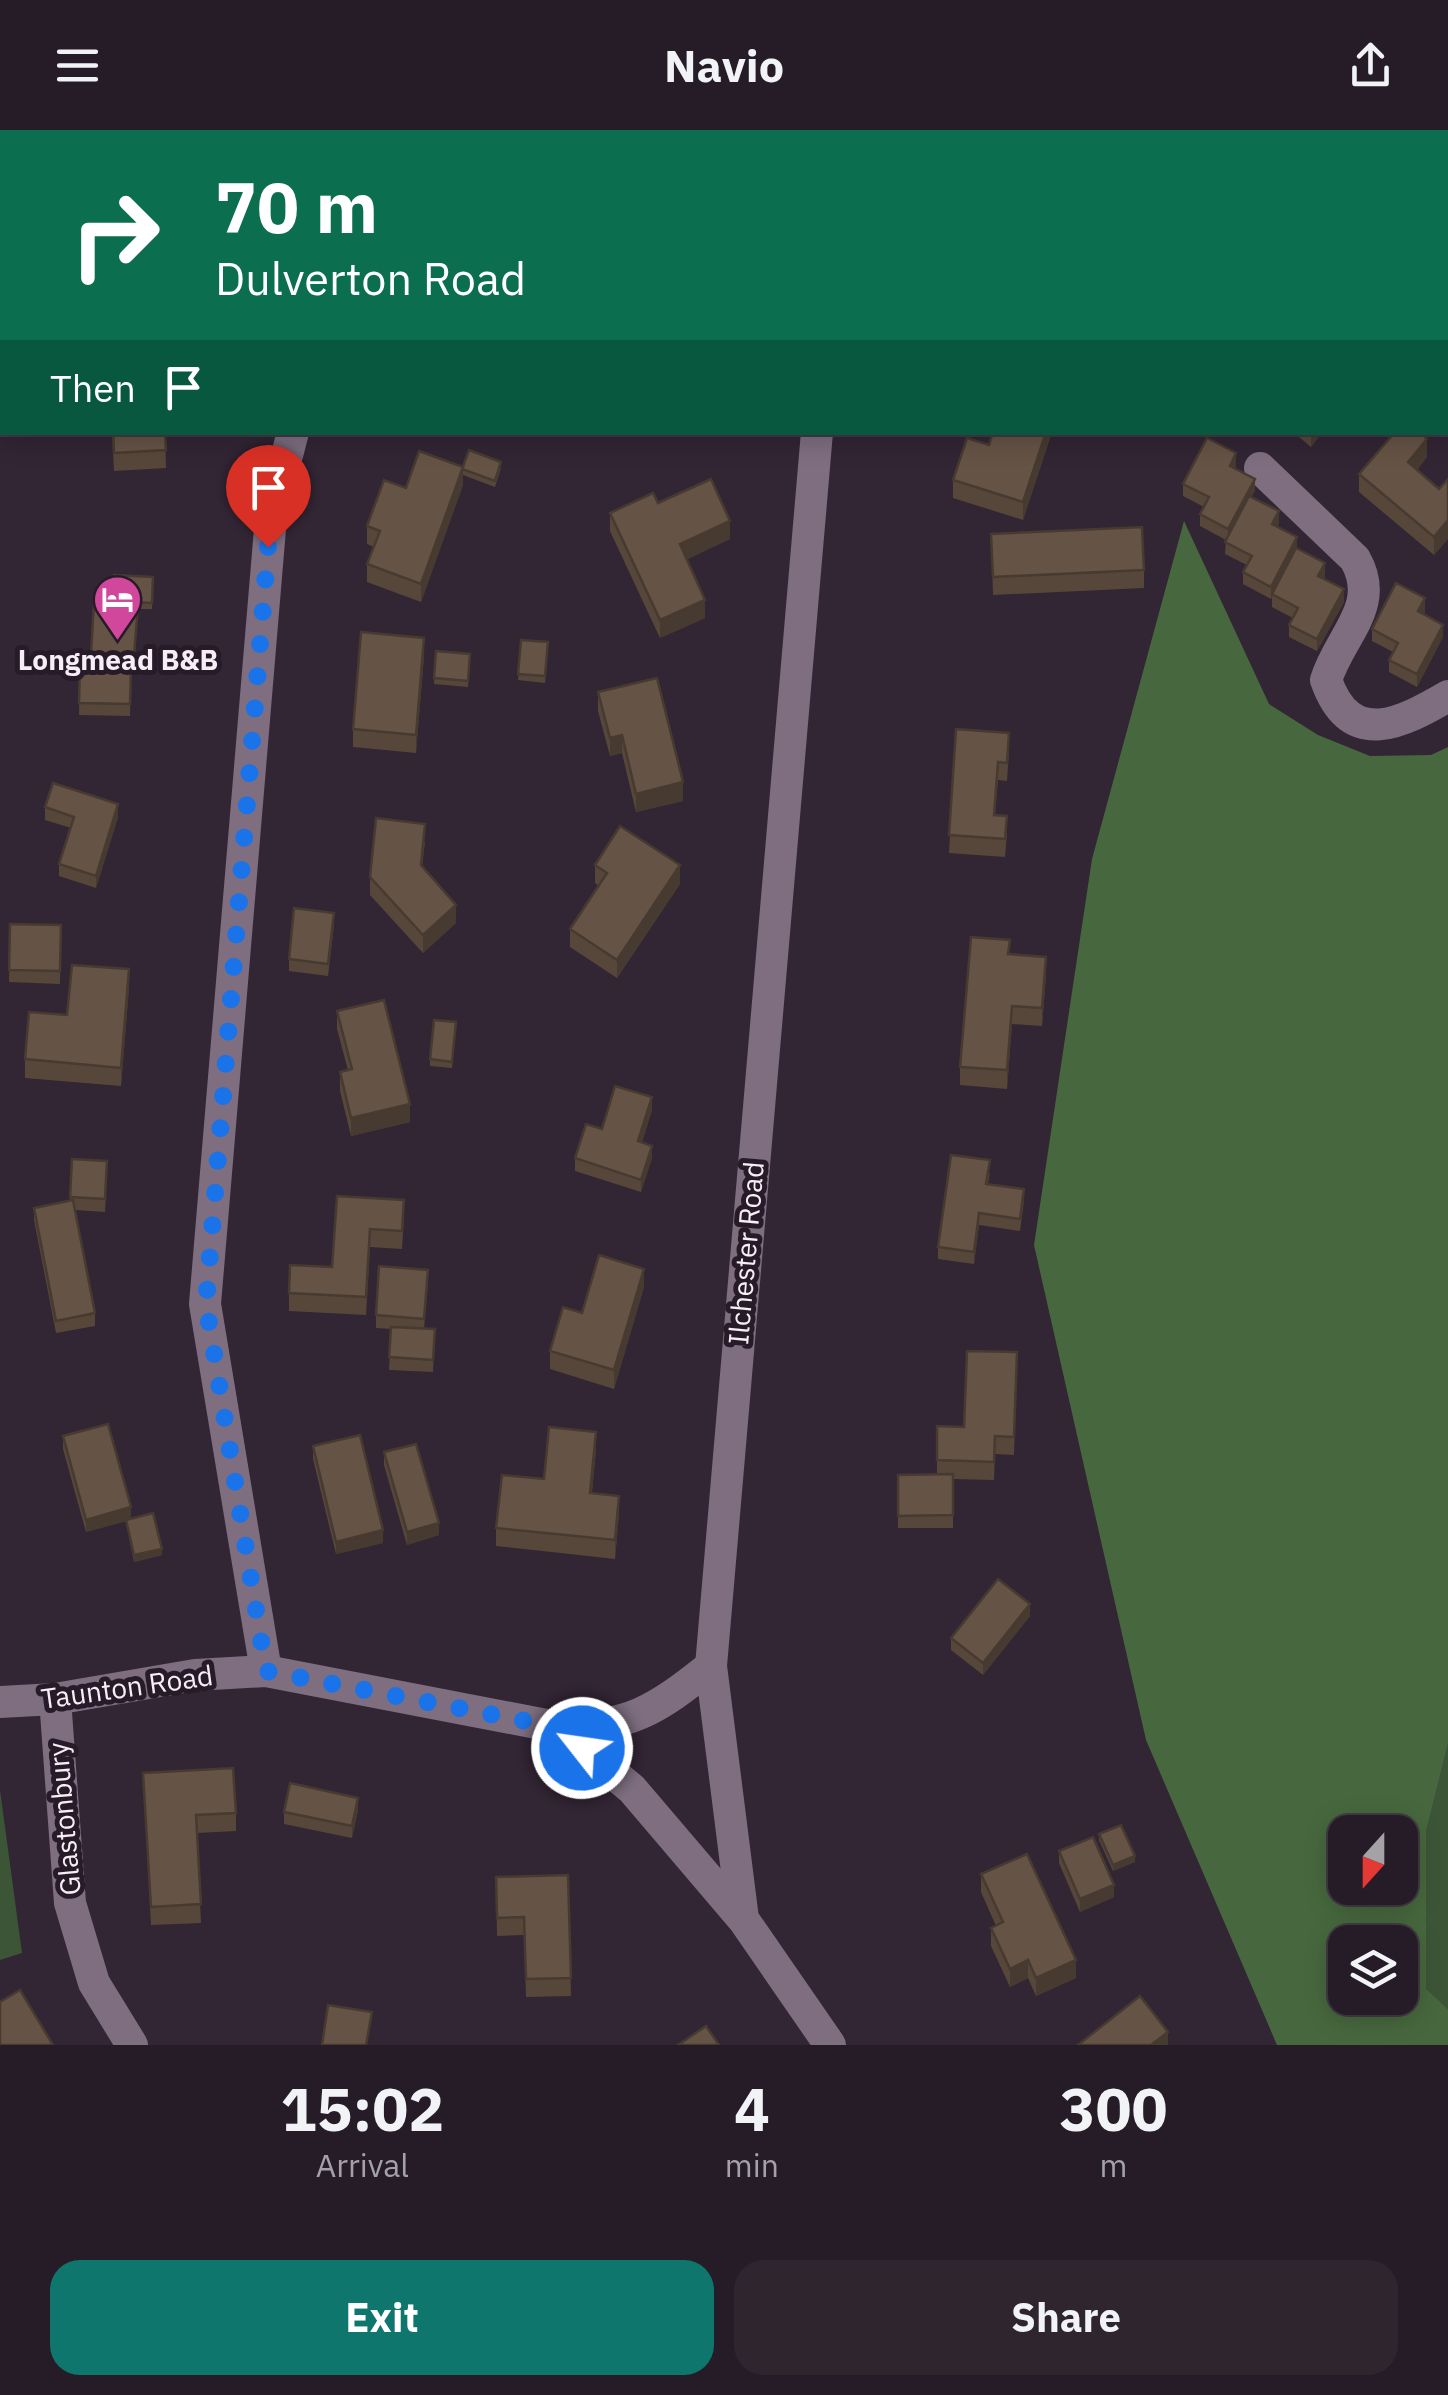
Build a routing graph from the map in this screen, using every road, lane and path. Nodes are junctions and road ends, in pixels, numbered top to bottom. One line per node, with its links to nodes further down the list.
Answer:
1 (293, 435): 6 (street)
2 (817, 435): 5 (street, Ilchester Road)
3 (1260, 468): 4 (street)
4 (1448, 696)
5 (711, 1666): 9 (street, Taunton Road); 10 (street, Ilchester Road)
6 (266, 1671): 7 (street, Taunton Road); 9 (street, Taunton Road)
7 (55, 1699): 8 (street, Taunton Road); 11 (street, Glastonbury)
8 (0, 1702)
9 (557, 1727): 10 (street)
10 (743, 1919): 12 (street, Ilchester Road)
11 (132, 2045)
12 (830, 2045)

